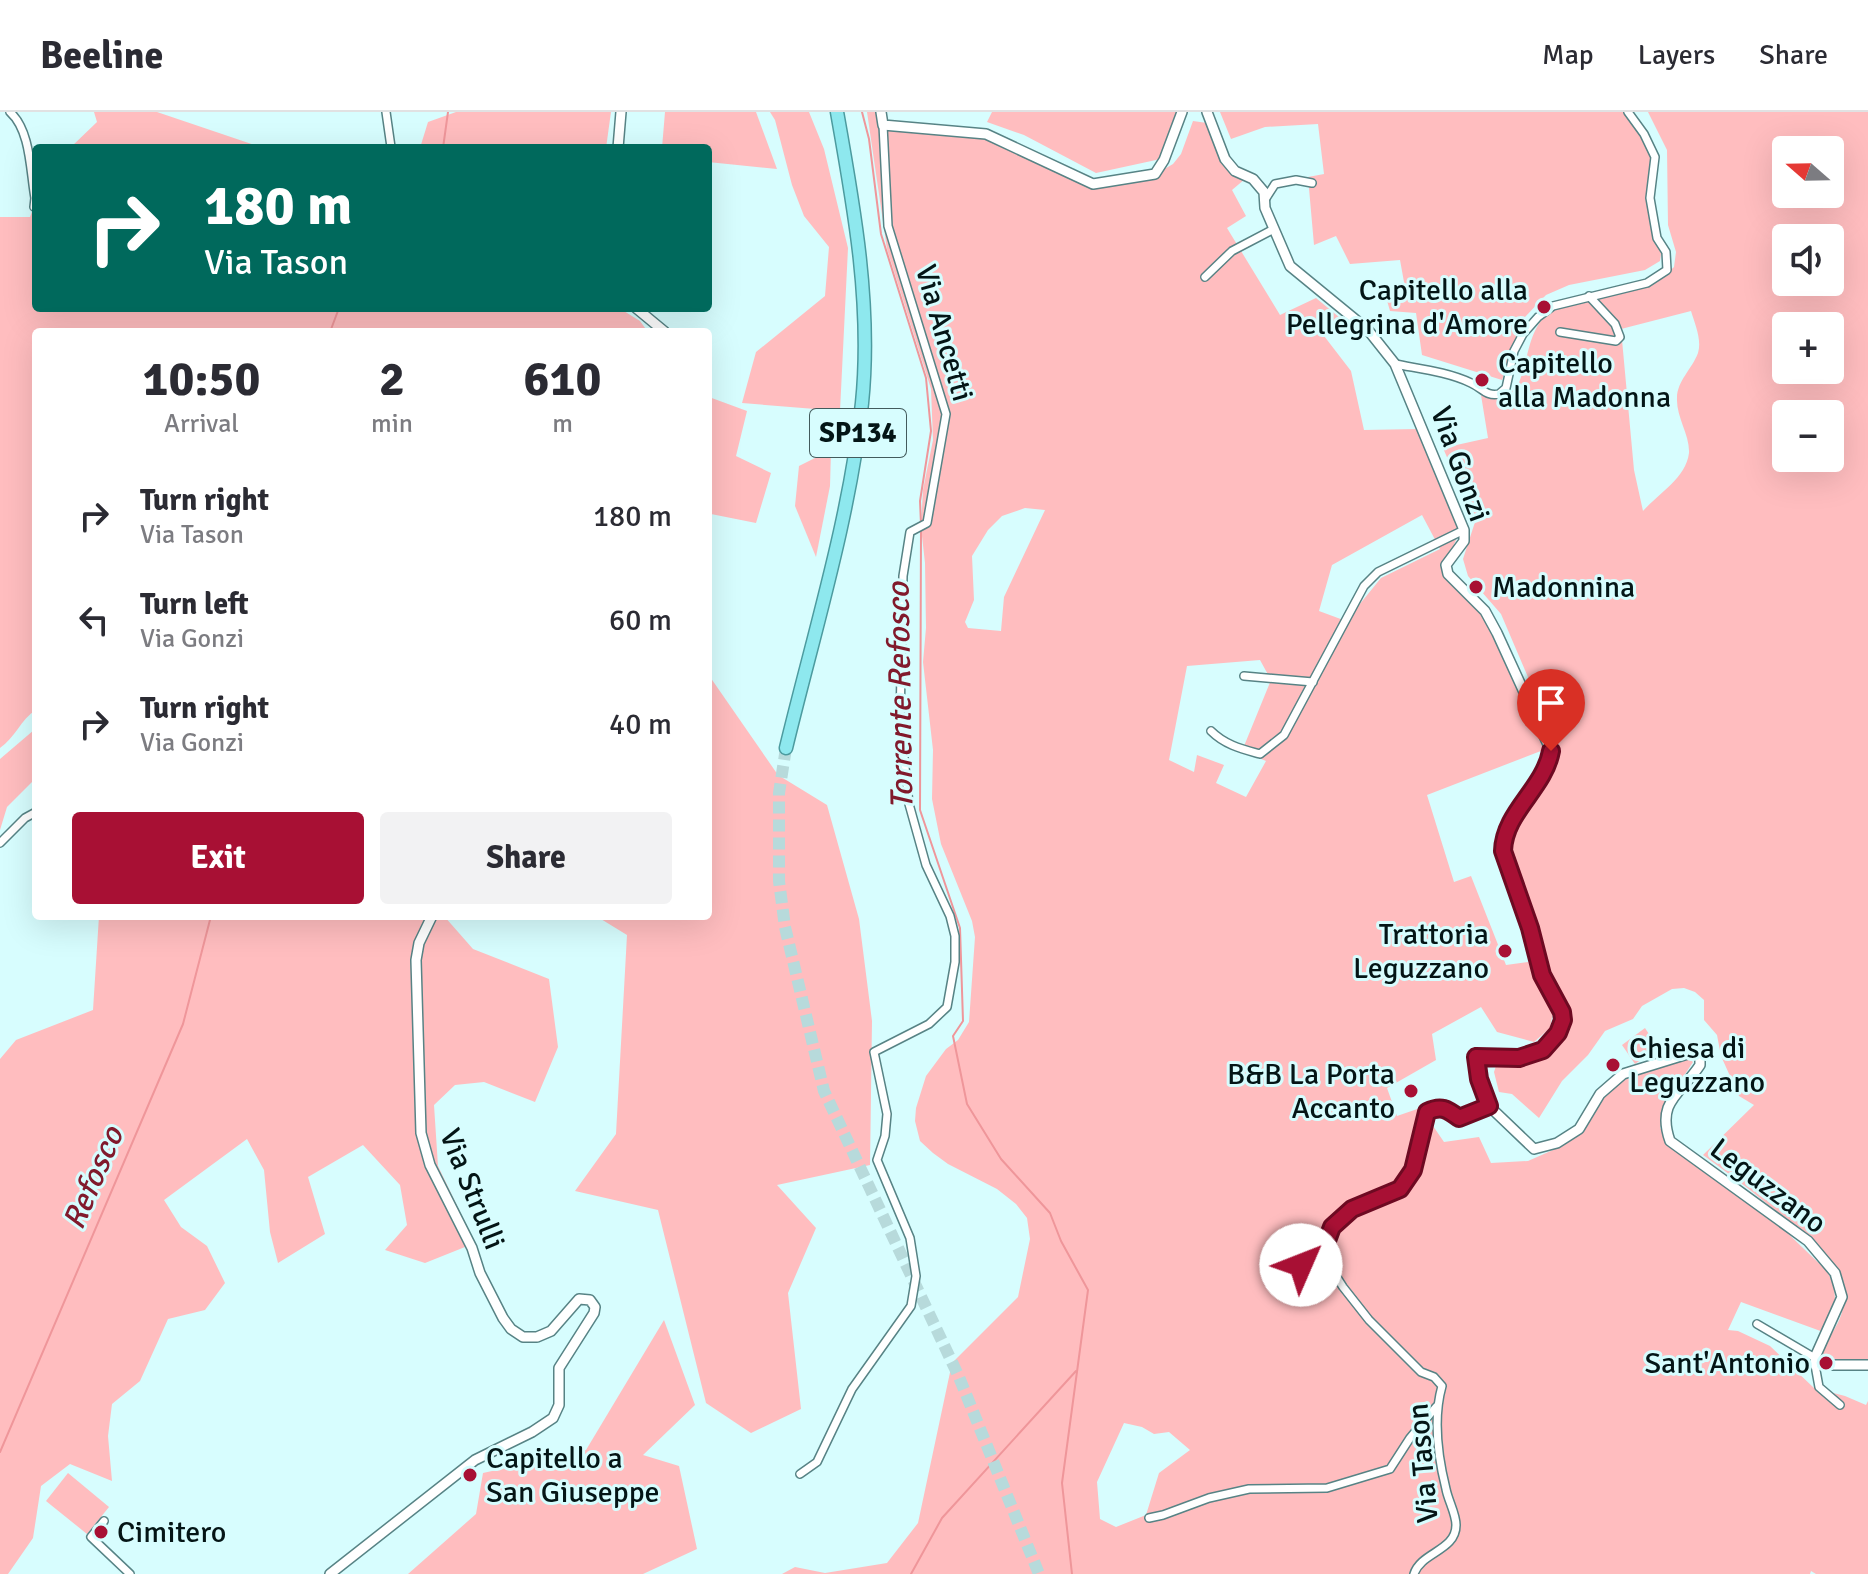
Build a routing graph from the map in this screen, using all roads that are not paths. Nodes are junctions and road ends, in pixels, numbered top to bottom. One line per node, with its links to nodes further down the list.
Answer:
1 (10, 112): 12 (street)
2 (386, 112): 10 (street)
3 (621, 112): 11 (street)
4 (837, 112): 26 (highway, SP134)
5 (881, 112): 9 (street, Via Ancetti)
6 (1182, 112): 9 (street)
7 (1207, 112): 14 (street)
8 (1628, 112): 17 (street)
9 (883, 125): 39 (street, Via Ancetti)
10 (391, 144)
11 (618, 144)
12 (32, 180)
13 (1312, 183): 14 (street)
14 (1264, 201): 15 (street)
15 (1274, 229): 16 (street); 21 (street)
16 (1205, 277)
17 (1589, 296): 20 (street); 21 (street)
18 (641, 312): 19 (street)
19 (660, 328)
20 (1560, 332)
21 (1395, 364): 22 (street, Via Gonzi)
22 (1464, 530): 24 (street); 31 (street, Via Gonzi)
23 (1244, 676): 24 (street)
24 (1313, 682): 25 (street)
25 (1211, 731)
26 (786, 748)
27 (32, 814): 28 (street)
28 (0, 843)
29 (430, 920): 43 (street, Via Strulli)
30 (1694, 1052): 31 (street, Via Gonzi); 35 (street, Leguzzano)
31 (1489, 1106): 32 (street)
32 (1322, 1254): 33 (street); 38 (street, Via Tason)
33 (1272, 1267)
34 (1757, 1324): 35 (street)
35 (1815, 1362): 36 (street); 37 (street)
36 (1868, 1365)
37 (1840, 1405)
38 (1436, 1407): 40 (street); 44 (street, Via Tason)
39 (800, 1474)
40 (1149, 1518)
41 (104, 1521): 42 (street)
42 (130, 1574)
43 (330, 1574)
44 (1414, 1574)

